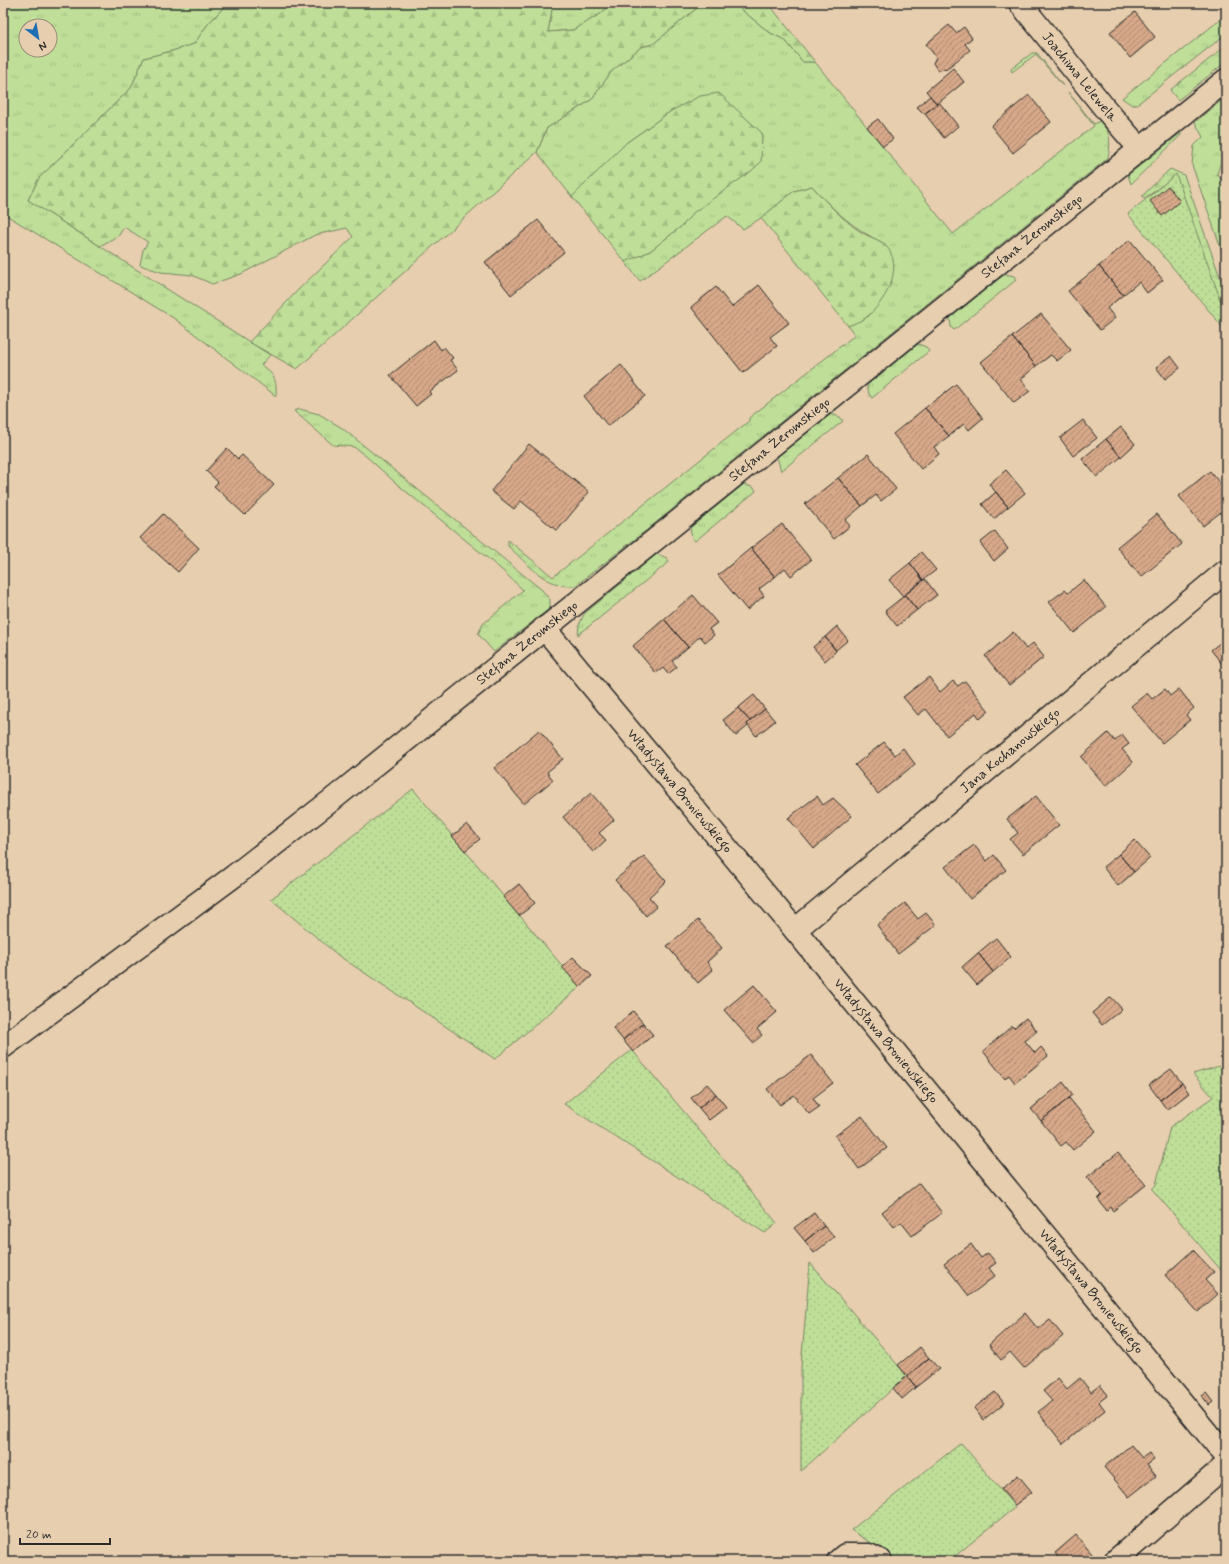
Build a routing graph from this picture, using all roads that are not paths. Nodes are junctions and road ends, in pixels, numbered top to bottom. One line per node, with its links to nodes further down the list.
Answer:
1 (1020, 3): 3 (street, Joachima Lelewela)
2 (1226, 80): 3 (street, Stefana Żeromskiego)
3 (1140, 149): 5 (street, Stefana Żeromskiego)
4 (1226, 571): 6 (street, Jana Kochanowskiego)
5 (544, 628): 6 (street, Władysława Broniewskiego); 7 (street, Stefana Żeromskiego)
6 (795, 930): 8 (street, Władysława Broniewskiego)
7 (3, 1047)
8 (1226, 1456)
9 (1226, 1465): 12 (street)
10 (838, 1561): 11 (street)
11 (881, 1561)
12 (1115, 1561)

